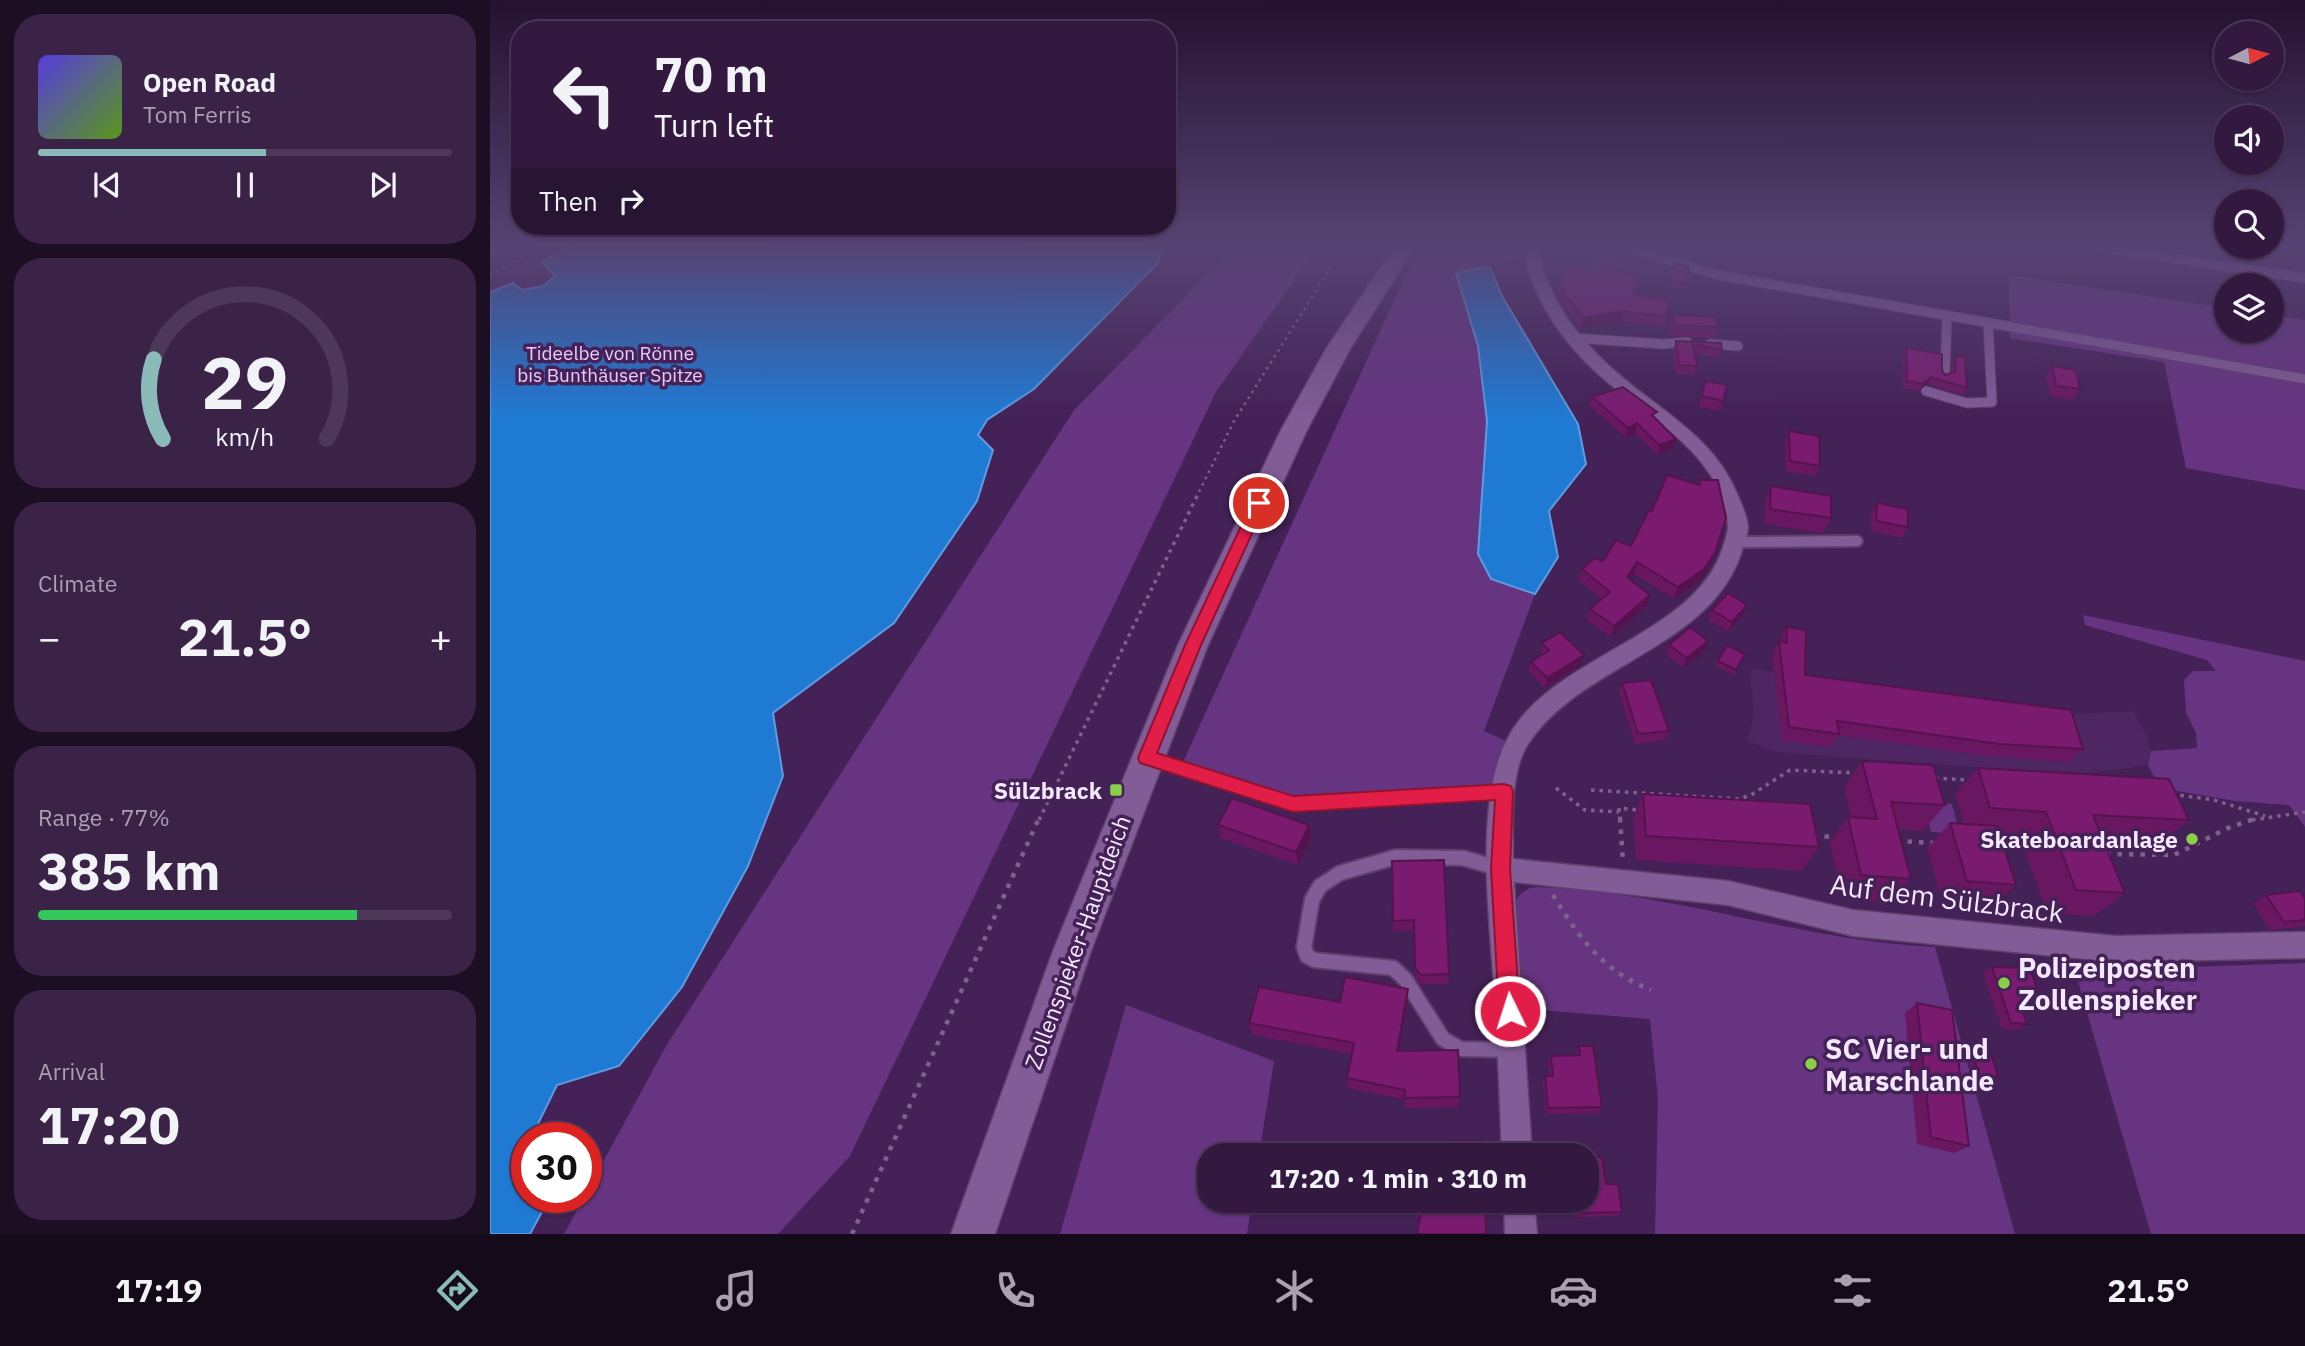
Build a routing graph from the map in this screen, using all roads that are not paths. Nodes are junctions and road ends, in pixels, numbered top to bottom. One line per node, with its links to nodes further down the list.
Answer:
1 (1368, 304): 13 (street, Zollenspieker-Hauptdeich)
2 (1551, 304): 6 (street)
3 (1882, 304): 4 (lane)
4 (1947, 315): 5 (lane); 8 (lane)
5 (1988, 323): 9 (lane); 10 (lane)
6 (1574, 338): 7 (lane); 11 (street)
7 (1738, 346)
8 (1945, 376)
9 (2305, 379)
10 (1926, 391)
11 (1735, 538): 12 (lane); 14 (street)
12 (1857, 541)
13 (1147, 758): 14 (lane); 20 (street, Zollenspieker-Hauptdeich)
14 (1504, 792): 15 (street)
15 (1501, 869): 16 (street, Auf dem Sülzbrack); 17 (street); 17 (lane)
16 (2305, 945)
17 (1512, 1050): 18 (street)
18 (1516, 1143)
19 (1520, 1213): 21 (street)
20 (973, 1234)
21 (1521, 1234)

